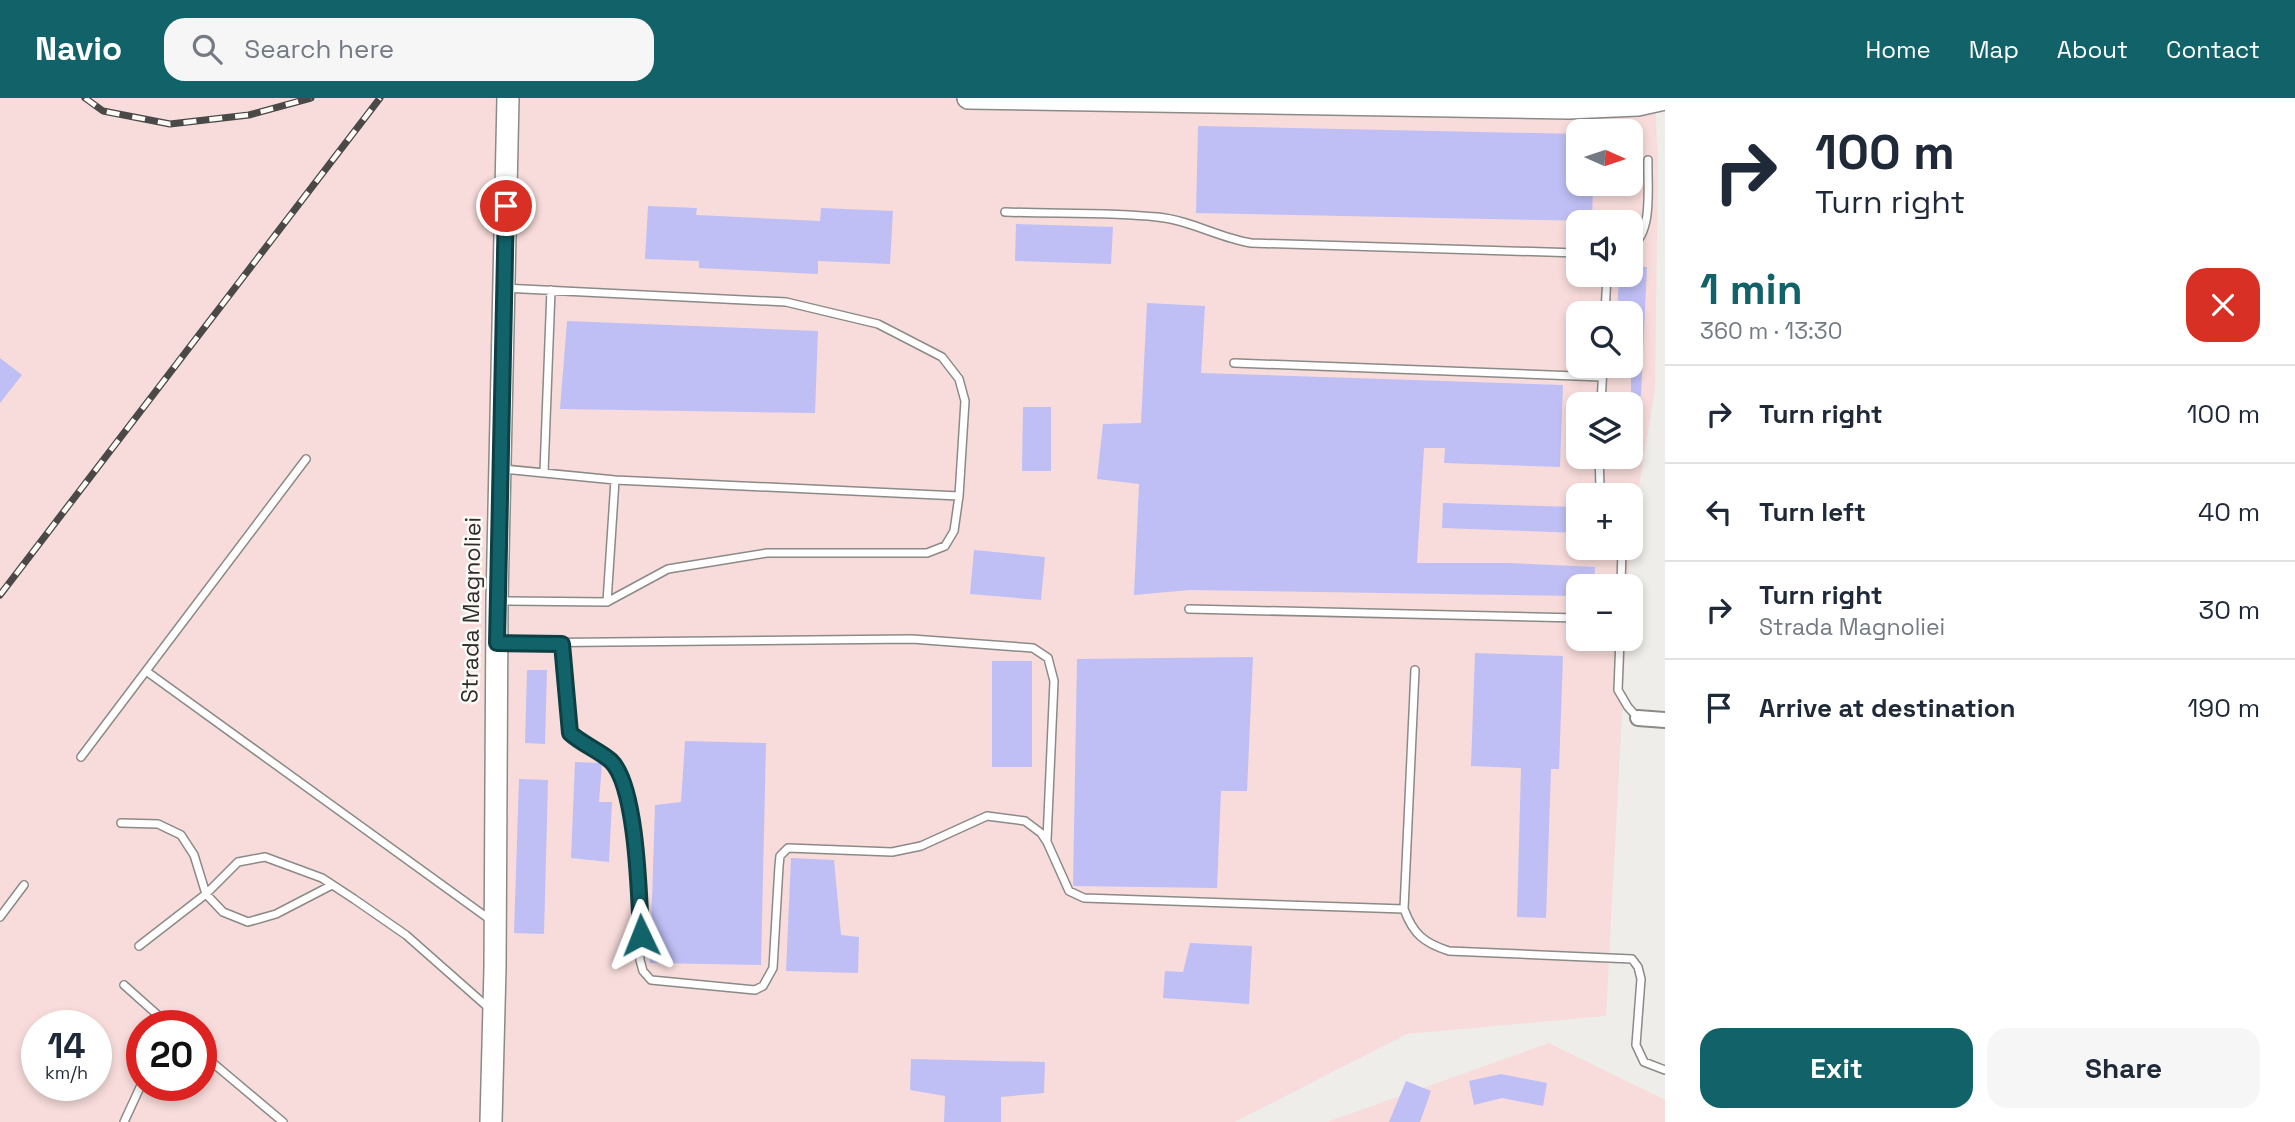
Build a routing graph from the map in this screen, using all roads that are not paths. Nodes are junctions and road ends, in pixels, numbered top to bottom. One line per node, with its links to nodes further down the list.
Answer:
1 (508, 98): 11 (main road, Strada Magnoliei)
2 (968, 98): 3 (main road)
3 (1044, 99): 4 (main road)
4 (1098, 99): 6 (main road)
5 (1665, 99): 6 (main road)
6 (1264, 100)
7 (1648, 160): 9 (lane)
8 (1005, 212): 10 (lane)
9 (1643, 235)
10 (1566, 253)
11 (504, 288): 12 (lane); 16 (main road, Strada Magnoliei)
12 (551, 290): 17 (lane); 19 (lane)
13 (1234, 363): 14 (lane)
14 (1566, 376)
15 (306, 459): 28 (lane)
16 (500, 468): 17 (lane); 20 (main road, Strada Magnoliei)
17 (544, 472): 18 (lane)
18 (615, 480): 19 (lane); 21 (lane)
19 (960, 496): 21 (lane)
20 (497, 601): 21 (lane); 24 (main road, Strada Magnoliei)
21 (607, 603)
22 (1189, 609): 23 (lane)
23 (1566, 618)
24 (497, 643): 25 (lane); 40 (main road, Strada Magnoliei)
25 (562, 644): 33 (lane); 33 (lane)
26 (1620, 651): 29 (lane)
27 (1415, 670): 38 (lane)
28 (146, 671): 31 (lane); 40 (lane)
29 (1638, 718): 30 (street)
30 (1665, 720)
31 (81, 757)
32 (121, 822): 36 (lane)
33 (1047, 842): 38 (lane)
34 (24, 885): 37 (lane)
35 (332, 885): 36 (lane); 36 (lane); 44 (lane)
36 (206, 894): 41 (lane)
37 (3, 907): 39 (lane)
38 (1404, 909): 46 (lane)
39 (0, 917)
40 (495, 924): 44 (main road, Strada Magnoliei)
41 (139, 946)
42 (124, 985): 43 (lane)
43 (152, 1010)
44 (494, 1013): 50 (main road, Strada Magnoliei)
45 (217, 1066): 49 (lane)
46 (1665, 1070)
47 (134, 1101): 48 (lane)
48 (124, 1122)
49 (283, 1122)
50 (491, 1122)

